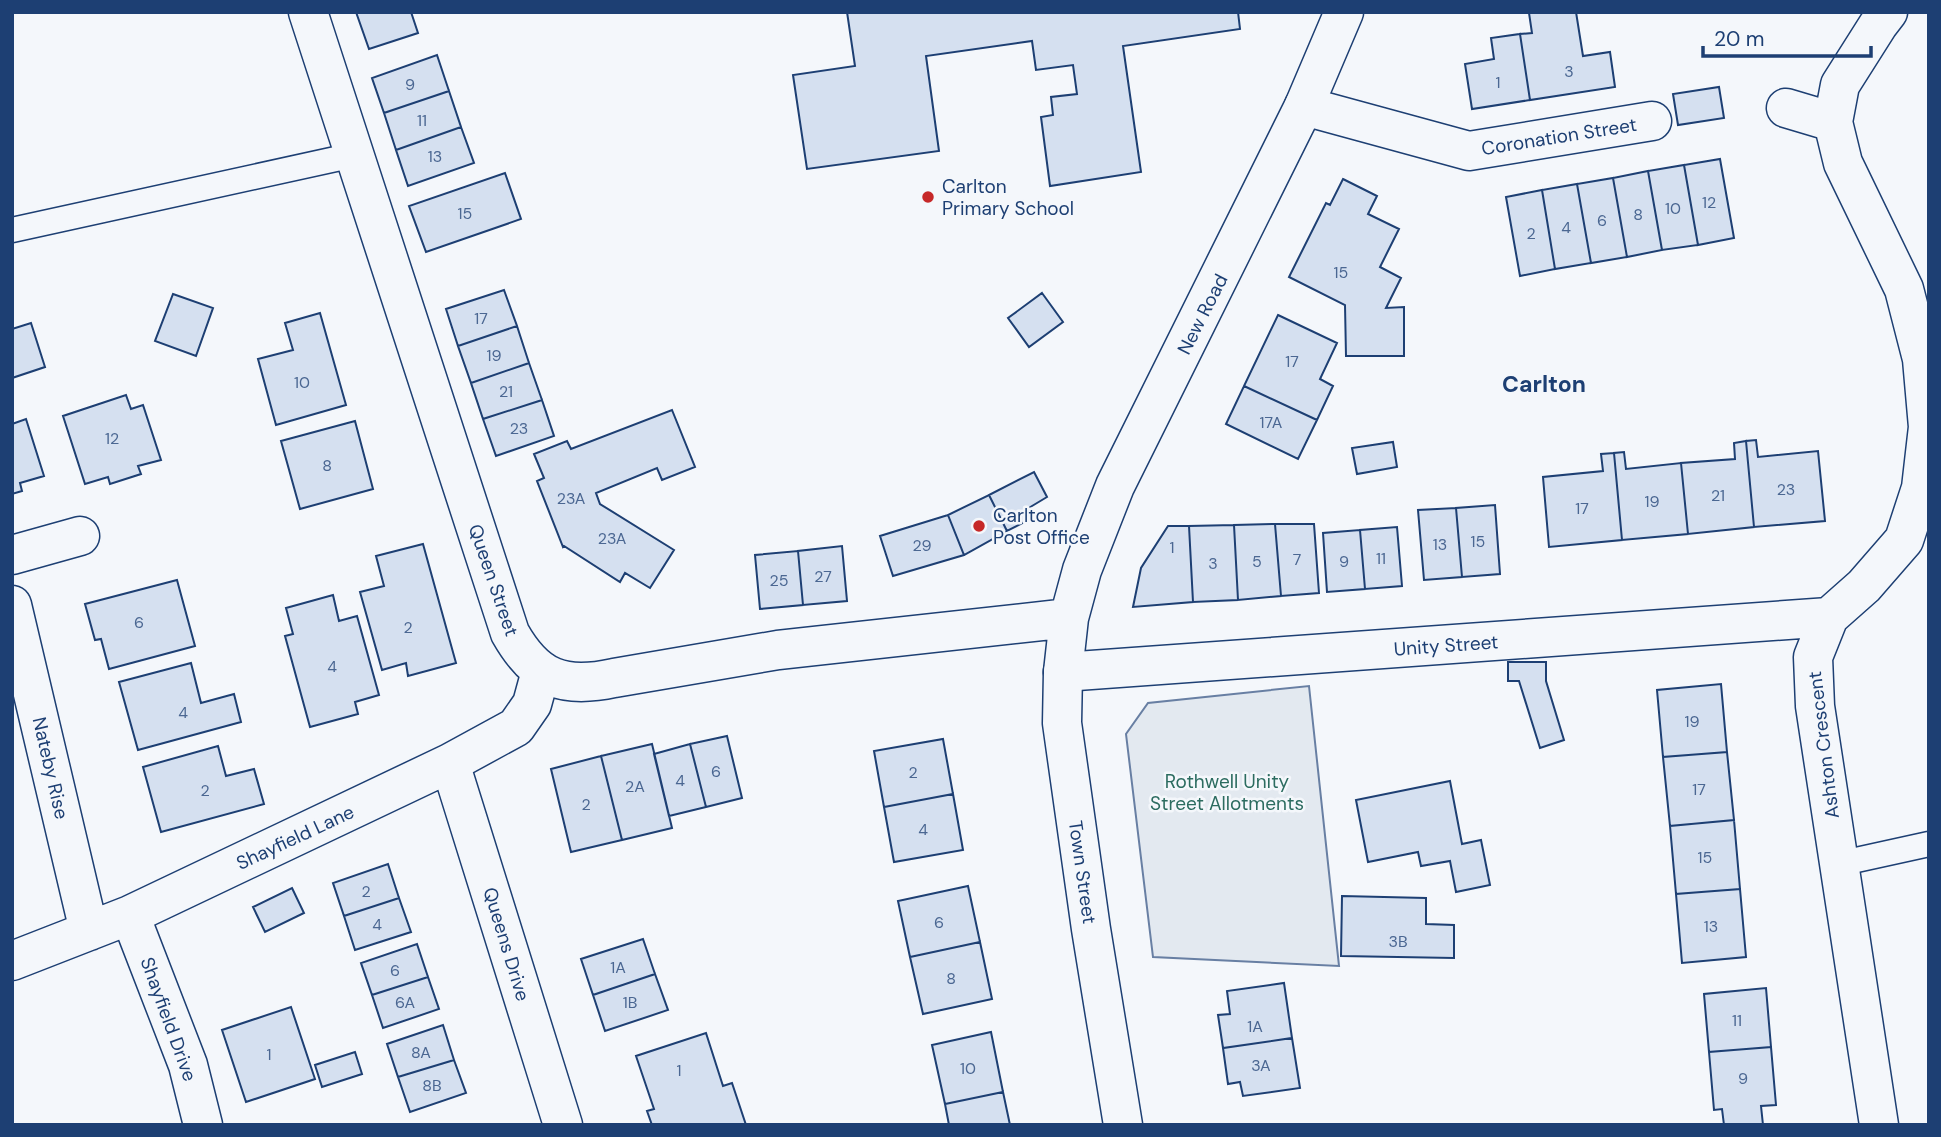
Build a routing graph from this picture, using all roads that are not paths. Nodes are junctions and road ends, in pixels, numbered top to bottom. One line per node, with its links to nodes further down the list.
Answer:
1 (308, 12): 8 (street, Queen Street)
2 (1344, 12): 4 (street, New Road)
3 (1888, 12): 7 (street, Ashton Crescent)
4 (1304, 106): 6 (street, Coronation Street); 14 (street, New Road)
5 (1786, 108): 7 (street)
6 (1652, 121)
7 (1833, 122): 13 (street, Ashton Crescent)
8 (354, 155): 9 (lane); 15 (street, Queen Street)
9 (12, 230)
10 (80, 536): 11 (street)
11 (12, 555)
12 (12, 605): 21 (street, Nateby Rise)
13 (1829, 617): 16 (street, Unity Street); 19 (street, Ashton Crescent)
14 (1069, 618): 15 (street, Queen Street); 16 (street, Town Street)
15 (541, 671): 17 (street, Shayfield Lane)
16 (1063, 672): 25 (street, Town Street)
17 (450, 763): 20 (street, Shayfield Lane); 24 (street, Queens Drive)
18 (1929, 844): 19 (lane)
19 (1838, 864): 26 (street, Ashton Crescent)
20 (130, 915): 21 (street, Shayfield Lane); 23 (street, Shayfield Drive)
21 (89, 931): 22 (street, Shayfield Lane)
22 (12, 961)
23 (203, 1125)
24 (564, 1125)
25 (1123, 1125)
26 (1879, 1125)

